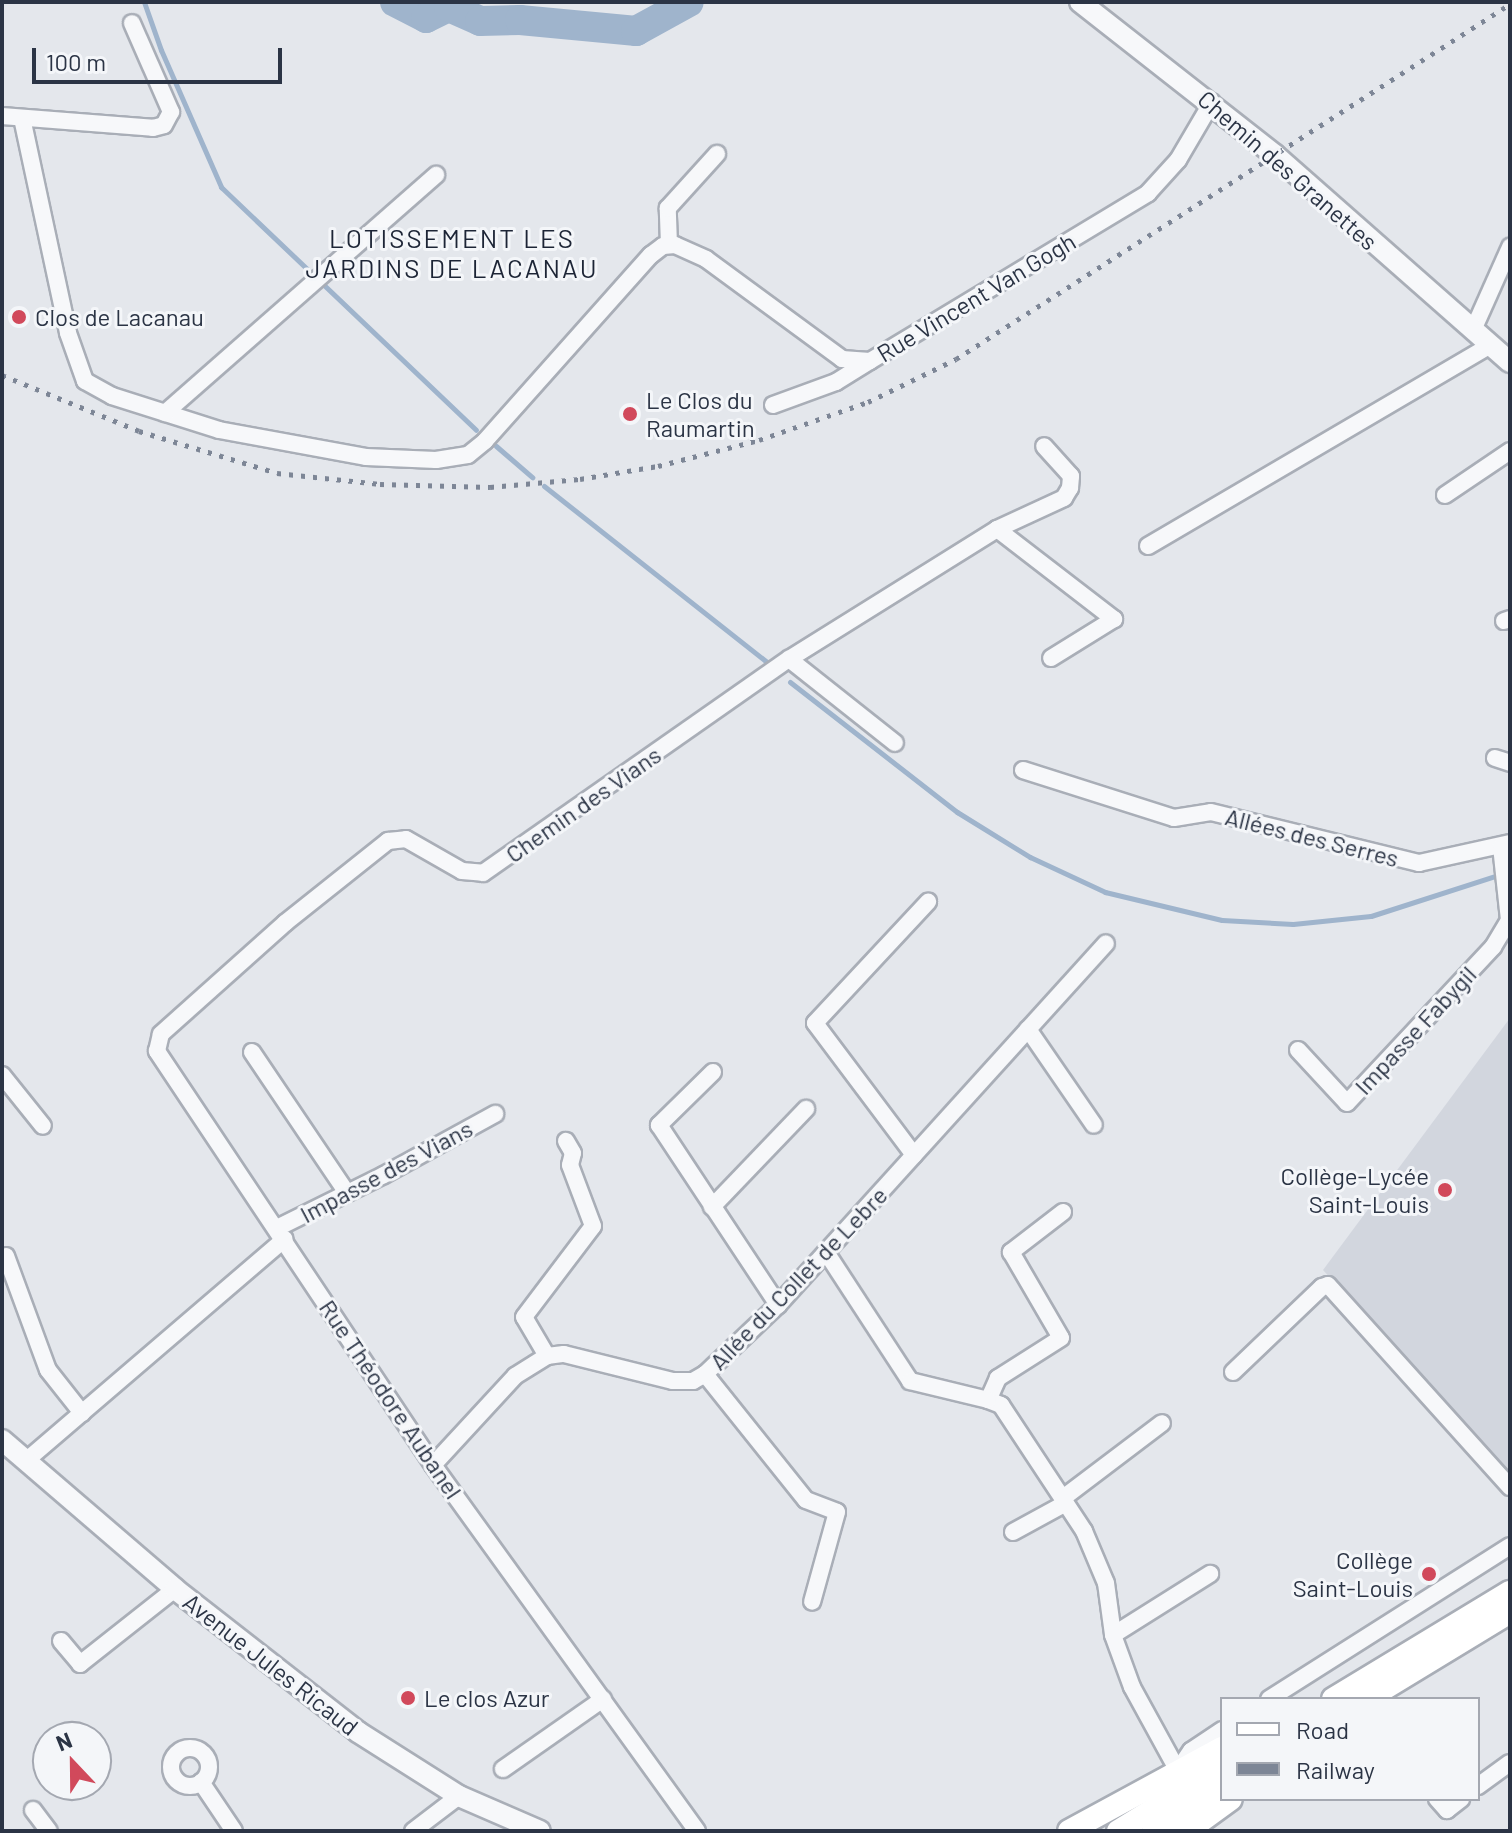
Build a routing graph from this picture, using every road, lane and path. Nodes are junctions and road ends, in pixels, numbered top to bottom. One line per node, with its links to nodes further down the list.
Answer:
1 (1080, 2): 3 (street, Chemin des Granettes)
2 (132, 23): 5 (street)
3 (1212, 102): 10 (street, Chemin des Granettes); 12 (street, Rue Vincent Van Gogh)
4 (2, 116): 5 (street)
5 (22, 118): 15 (street)
6 (717, 154): 8 (street)
7 (436, 175): 15 (street)
8 (669, 245): 12 (street, Rue Vincent Van Gogh); 15 (street)
9 (1510, 247): 10 (street)
10 (1474, 328): 11 (street, Chemin des Granettes)
11 (1491, 345): 13 (street, Chemin des Granettes); 20 (street)
12 (870, 361): 14 (street)
13 (1510, 362)
14 (773, 405)
15 (165, 413)
16 (1044, 446): 19 (street, Chemin des Vians)
17 (1510, 451): 18 (street)
18 (1445, 495)
19 (997, 529): 21 (street); 22 (street, Chemin des Vians)
20 (1148, 546)
21 (1051, 658)
22 (789, 659): 23 (street); 42 (street, Chemin des Vians)
23 (895, 743)
24 (1023, 770): 25 (street, Allées des Serres)
25 (1505, 844): 29 (street, Impasse Fabygil)
26 (928, 902): 38 (street)
27 (1106, 943): 28 (street, Allée du Collet de Lebre)
28 (1028, 1029): 35 (street); 38 (street, Allée du Collet de Lebre)
29 (1298, 1050)
30 (252, 1052): 39 (street)
31 (713, 1072): 40 (street)
32 (2, 1075): 36 (street)
33 (806, 1109): 40 (street)
34 (495, 1114): 39 (street, Impasse des Vians)
35 (1094, 1125)
36 (43, 1126)
37 (566, 1141): 46 (street)
38 (914, 1155): 43 (street, Allée du Collet de Lebre)
39 (347, 1193): 42 (street, Impasse des Vians)
40 (712, 1207): 45 (street)
41 (1063, 1212): 49 (street)
42 (281, 1233): 50 (street); 54 (street, Rue Théodore Aubanel)
43 (826, 1252): 45 (street, Allée du Collet de Lebre); 49 (street)
44 (6, 1256): 50 (street)
45 (778, 1305): 48 (street, Allée du Collet de Lebre)
46 (547, 1356): 48 (street, Allée du Collet de Lebre); 54 (street)
47 (1233, 1372): 55 (street)
48 (705, 1374): 62 (street)
49 (988, 1400): 56 (street)
50 (82, 1413): 53 (street)
51 (1162, 1423): 56 (street)
52 (2, 1440): 53 (street, Avenue Jules Ricaud)
53 (28, 1459): 60 (street, Avenue Jules Ricaud)
54 (433, 1465): 71 (street, Rue Théodore Aubanel)
55 (1510, 1487)
56 (1065, 1500): 57 (street); 64 (street)
57 (1013, 1532)
58 (1510, 1546): 67 (street)
59 (1210, 1574): 64 (street)
60 (175, 1589): 65 (street); 81 (street, Avenue Jules Ricaud)
61 (1510, 1592): 66 (main road)
62 (812, 1602)
63 (1510, 1612): 70 (main road)
64 (1113, 1635): 77 (street)
65 (61, 1641)
66 (1409, 1652): 68 (main road); 69 (main road)
67 (1272, 1697)
68 (1322, 1697)
69 (1336, 1697)
70 (1370, 1697)
71 (603, 1699): 76 (street); 90 (street, Rue Théodore Aubanel)
72 (1220, 1731): 77 (street)
73 (1220, 1749): 77 (main road)
74 (1510, 1763): 79 (street)
75 (1220, 1768): 92 (main road)
76 (503, 1769)
77 (1178, 1771): 91 (main road)
78 (201, 1782): 87 (street)
79 (1480, 1785)
80 (1220, 1789): 93 (main road)
81 (459, 1796): 88 (street); 89 (street, Avenue Jules Ricaud)
82 (1228, 1801): 94 (main road)
83 (1439, 1801): 84 (street)
84 (1458, 1801)
85 (33, 1810): 86 (street)
86 (49, 1831)
87 (234, 1831)
88 (413, 1831)
89 (540, 1831)
90 (697, 1831)
91 (1069, 1831)
92 (1118, 1831)
93 (1153, 1831)
94 (1187, 1831)

